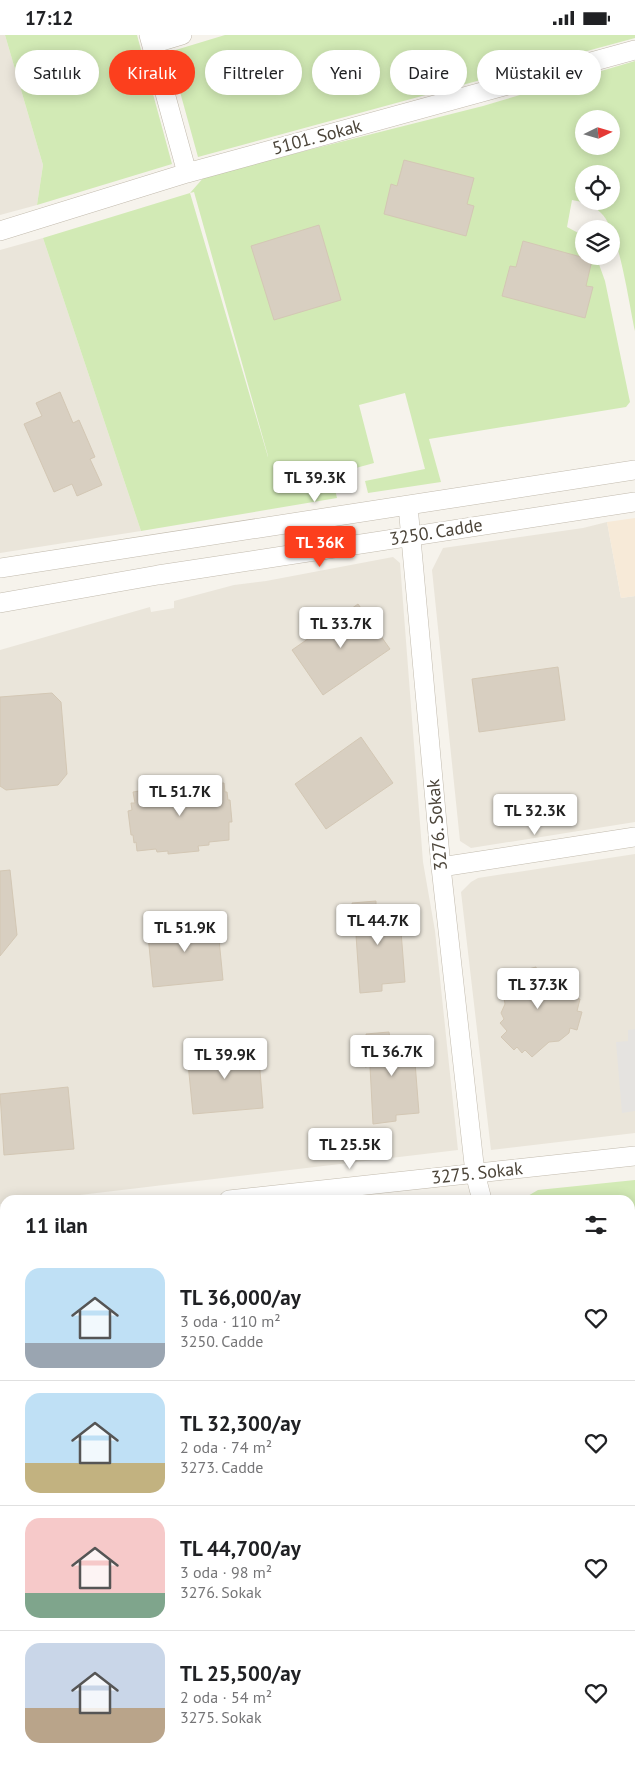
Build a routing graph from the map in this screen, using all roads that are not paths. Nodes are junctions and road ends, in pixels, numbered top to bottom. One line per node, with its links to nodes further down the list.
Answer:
1 (182, 35): 2 (street)
2 (150, 39): 4 (street)
3 (635, 50): 4 (street, 5101. Sokak)
4 (187, 173): 5 (street, 5101. Sokak)
5 (0, 231)
6 (635, 470): 8 (street, 3250. Cadde)
7 (635, 502): 9 (street, 3250. Cadde)
8 (408, 506): 9 (street, 3276. Sokak); 10 (street, 3250. Cadde)
9 (411, 536): 11 (street, 3250. Cadde); 13 (street, 3276. Sokak)
10 (0, 568)
11 (0, 603)
12 (635, 837): 13 (street)
13 (441, 867): 15 (street, 3276. Sokak)
14 (635, 1156): 15 (street, 3275. Sokak)
15 (475, 1173): 16 (street, 3275. Sokak); 17 (street, 3276. Sokak)
16 (275, 1195)
17 (481, 1195)

